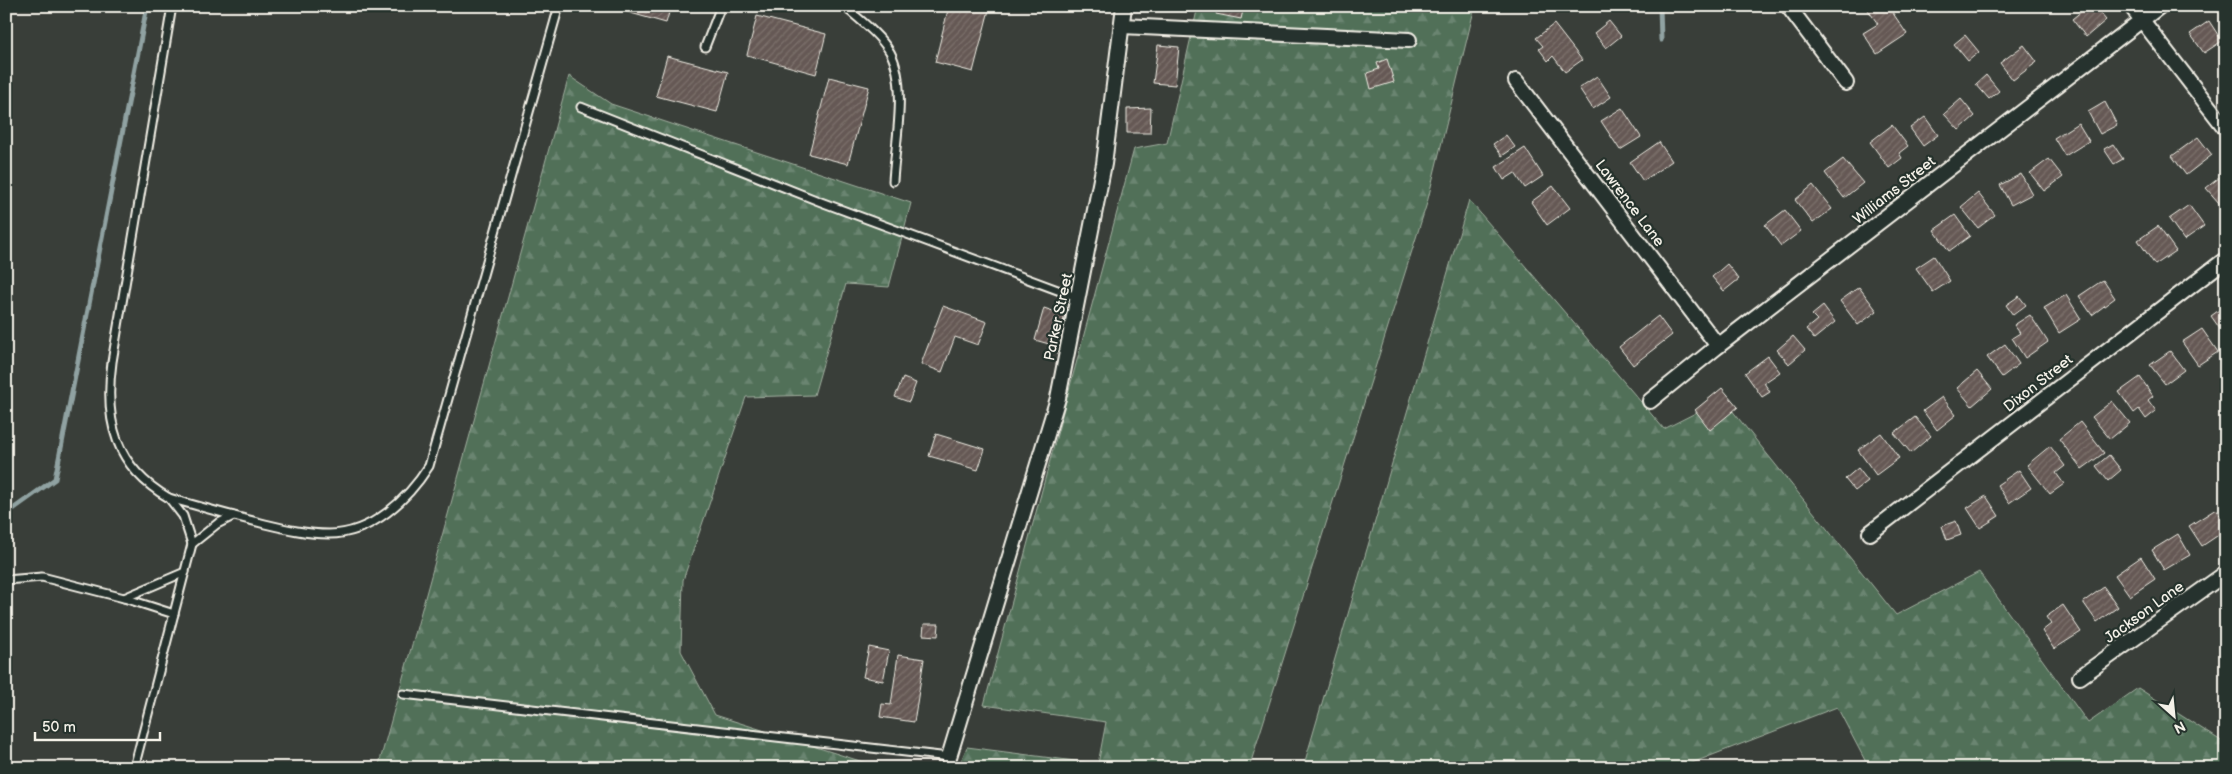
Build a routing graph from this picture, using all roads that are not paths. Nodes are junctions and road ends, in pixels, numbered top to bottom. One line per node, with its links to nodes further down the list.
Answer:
1 (172, 6): 22 (lane)
2 (559, 6): 23 (lane)
3 (721, 6): 12 (lane)
4 (844, 6): 17 (lane)
5 (1124, 6): 10 (street, Parker Street)
6 (1788, 6): 14 (street)
7 (2132, 6): 9 (street)
8 (2160, 6): 9 (street, Williams Street)
9 (2142, 20): 16 (street); 20 (street, Williams Street)
10 (1122, 26): 11 (street); 19 (street, Parker Street)
11 (1410, 40)
12 (704, 46)
13 (1516, 81): 20 (street, Lawrence Lane)
14 (1846, 82)
15 (581, 107): 19 (lane)
16 (2226, 128)
17 (893, 181)
18 (2226, 259): 24 (street, Dixon Street)
19 (1079, 298): 33 (street, Parker Street)
20 (1718, 346): 21 (street, Williams Street)
21 (1650, 401)
22 (169, 498): 23 (lane); 25 (lane)
23 (233, 516): 25 (lane)
24 (1870, 533)
25 (192, 544): 26 (lane)
26 (185, 572): 29 (lane); 30 (lane)
27 (2226, 573): 31 (street, Jackson Lane)
28 (6, 580): 29 (lane)
29 (124, 598): 30 (lane)
30 (174, 614): 34 (lane)
31 (2080, 677)
32 (403, 694): 33 (lane)
33 (948, 757)
34 (134, 768)

